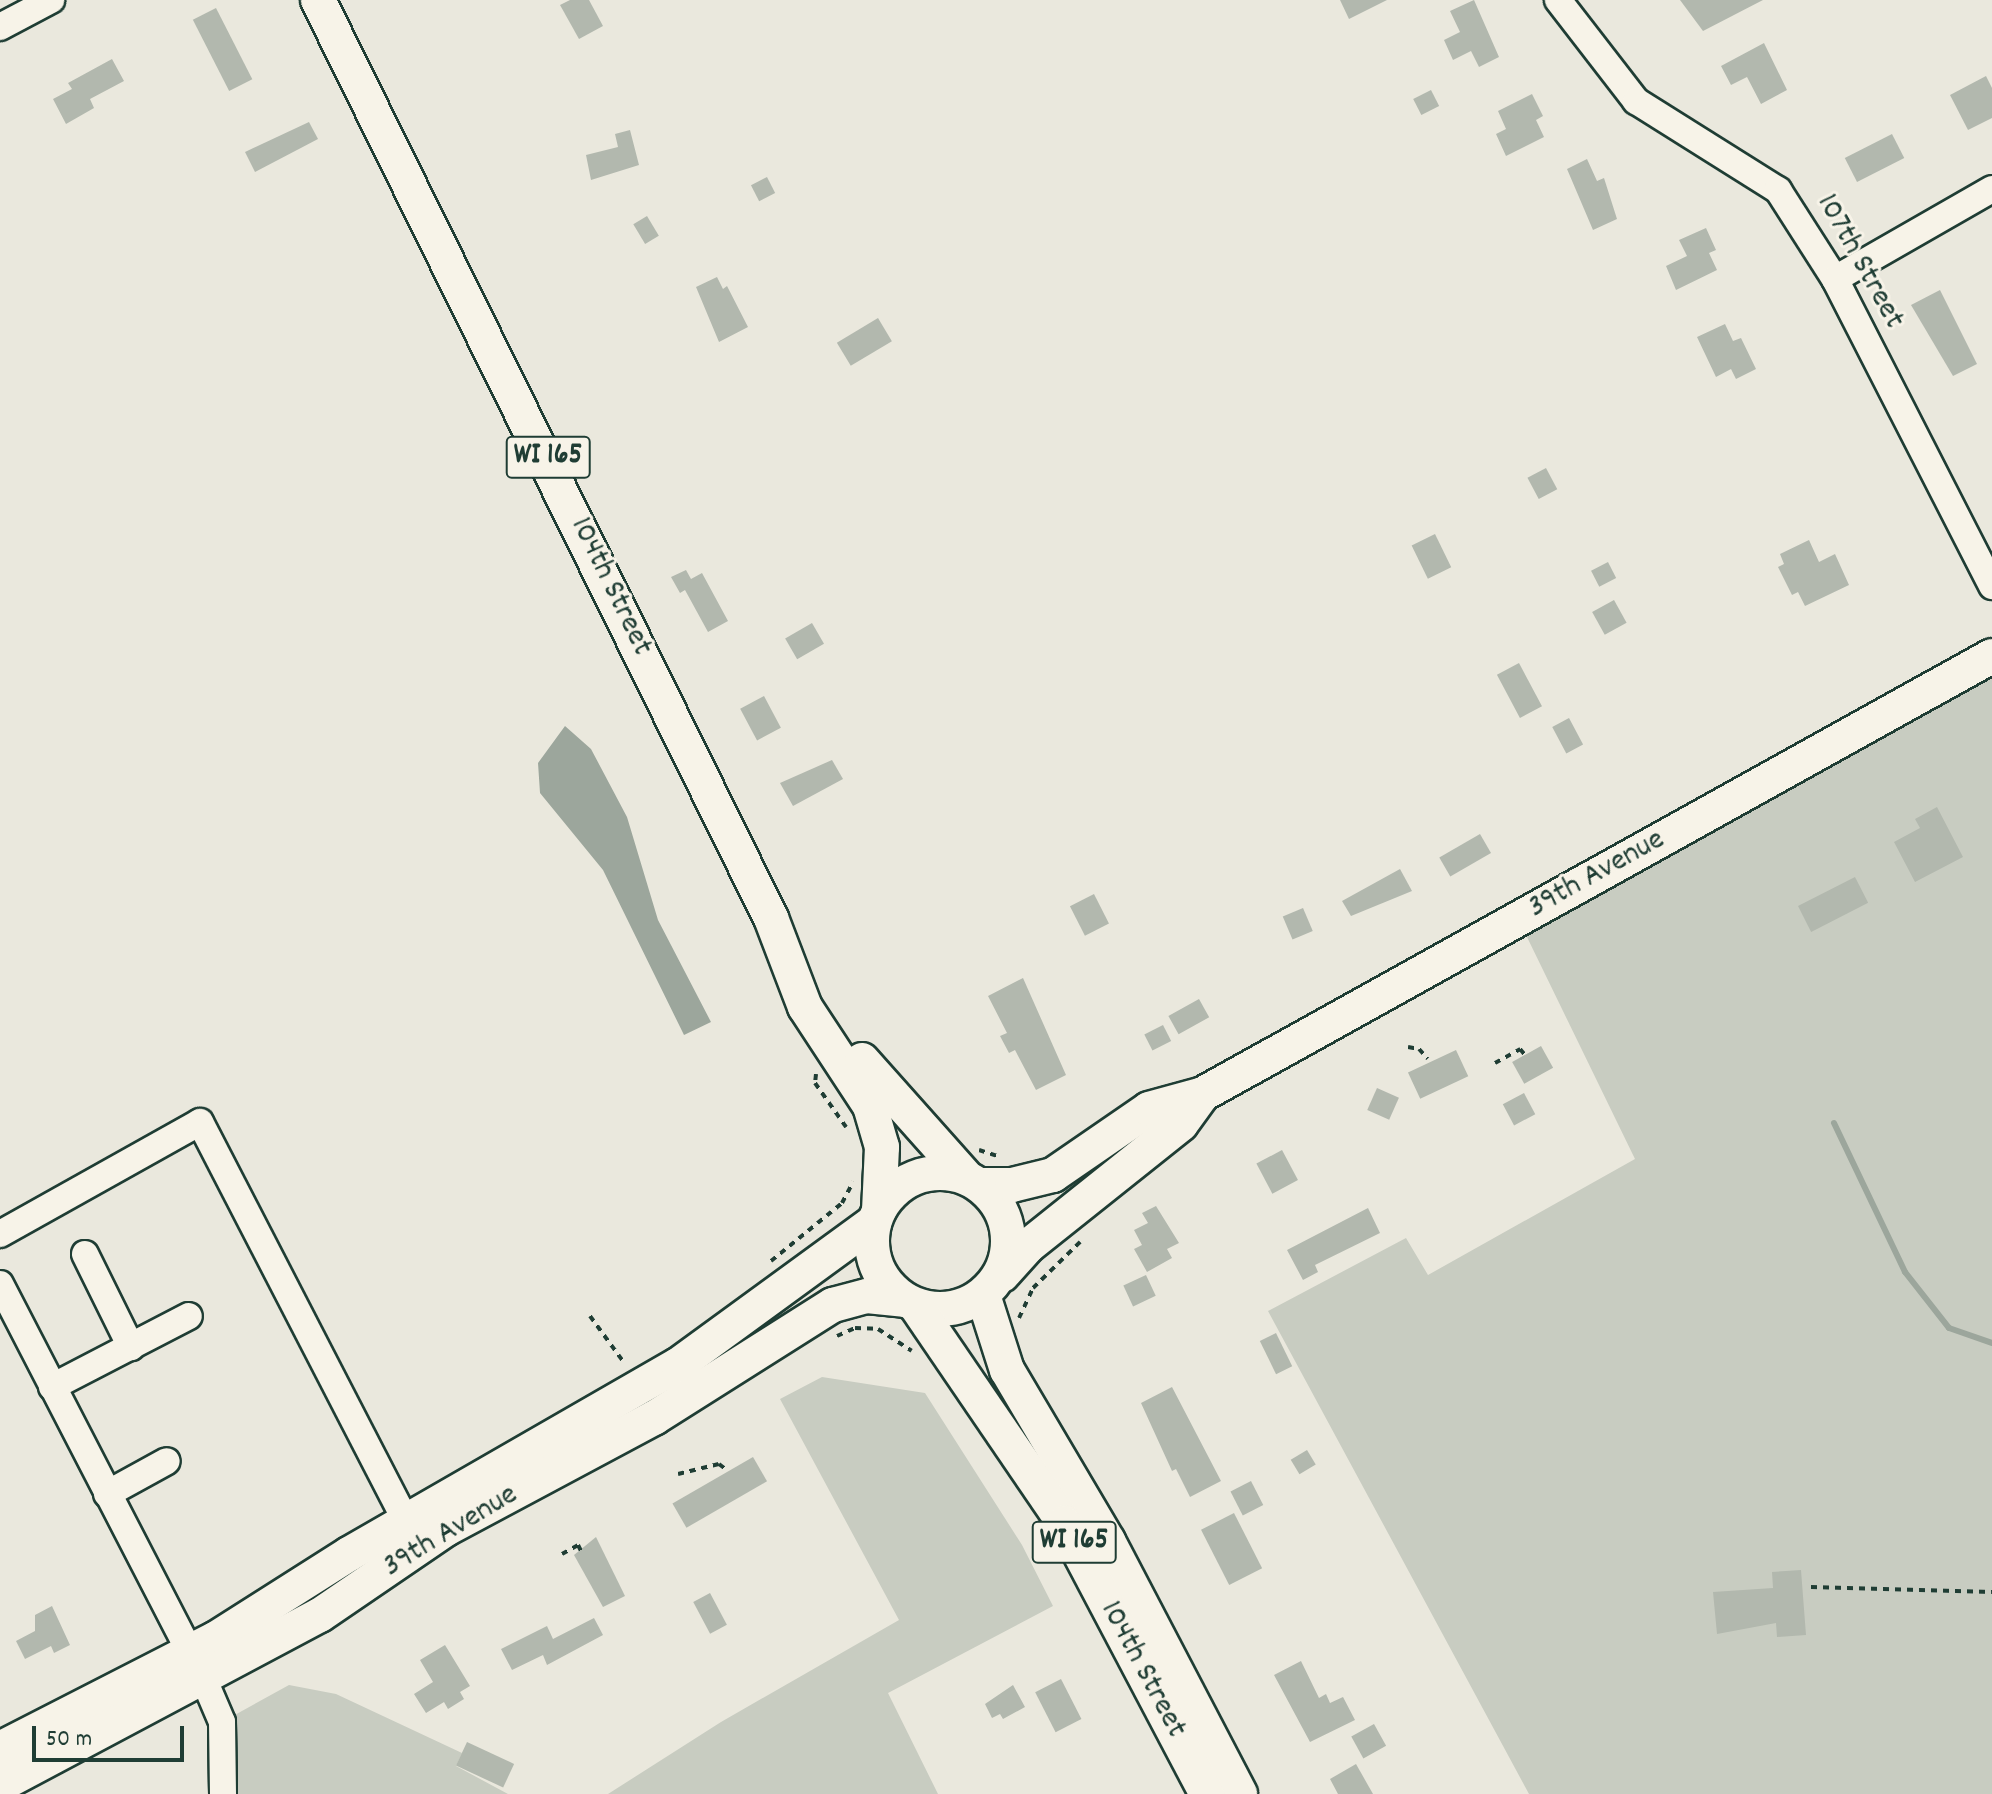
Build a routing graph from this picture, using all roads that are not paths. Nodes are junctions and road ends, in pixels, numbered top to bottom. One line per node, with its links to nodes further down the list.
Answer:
1 (51, 0): 4 (street)
2 (318, 0): 9 (main road, 104th Street / WI 165)
3 (1558, 0): 6 (street, 107th Street)
4 (0, 27)
5 (1992, 189): 6 (street)
6 (1835, 279): 7 (street, 107th Street)
7 (1992, 586)
8 (1992, 656): 10 (main road, 39th Avenue)
9 (771, 918): 11 (main road, 104th Street / WI 165); 12 (main road, 104th Street / WI 165)
10 (1203, 1094): 11 (main road, 39th Avenue); 16 (main road, 39th Avenue)
11 (973, 1181): 12 (main road); 16 (main road, WI 165)
12 (876, 1216): 17 (main road, WI 165); 21 (main road, 39th Avenue)
13 (0, 1234): 25 (street)
14 (85, 1254): 19 (street)
15 (0, 1284): 20 (street)
16 (988, 1290): 17 (main road); 31 (main road, 104th Street / WI 165)
17 (910, 1303): 22 (main road, 39th Avenue); 30 (main road, 104th Street / WI 165)
18 (189, 1316): 19 (street)
19 (131, 1347): 20 (street)
20 (52, 1387): 24 (street)
21 (637, 1388): 22 (main road); 25 (main road, 39th Avenue)
22 (654, 1418): 26 (main road, 39th Avenue)
23 (167, 1461): 24 (street)
24 (107, 1494): 26 (street)
25 (406, 1521): 26 (main road, 39th Avenue)
26 (196, 1664): 27 (main road, 39th Avenue); 28 (main road, 39th Avenue); 29 (street)
27 (0, 1749)
28 (0, 1785)
29 (223, 1794)
30 (1207, 1794)
31 (1240, 1794)

